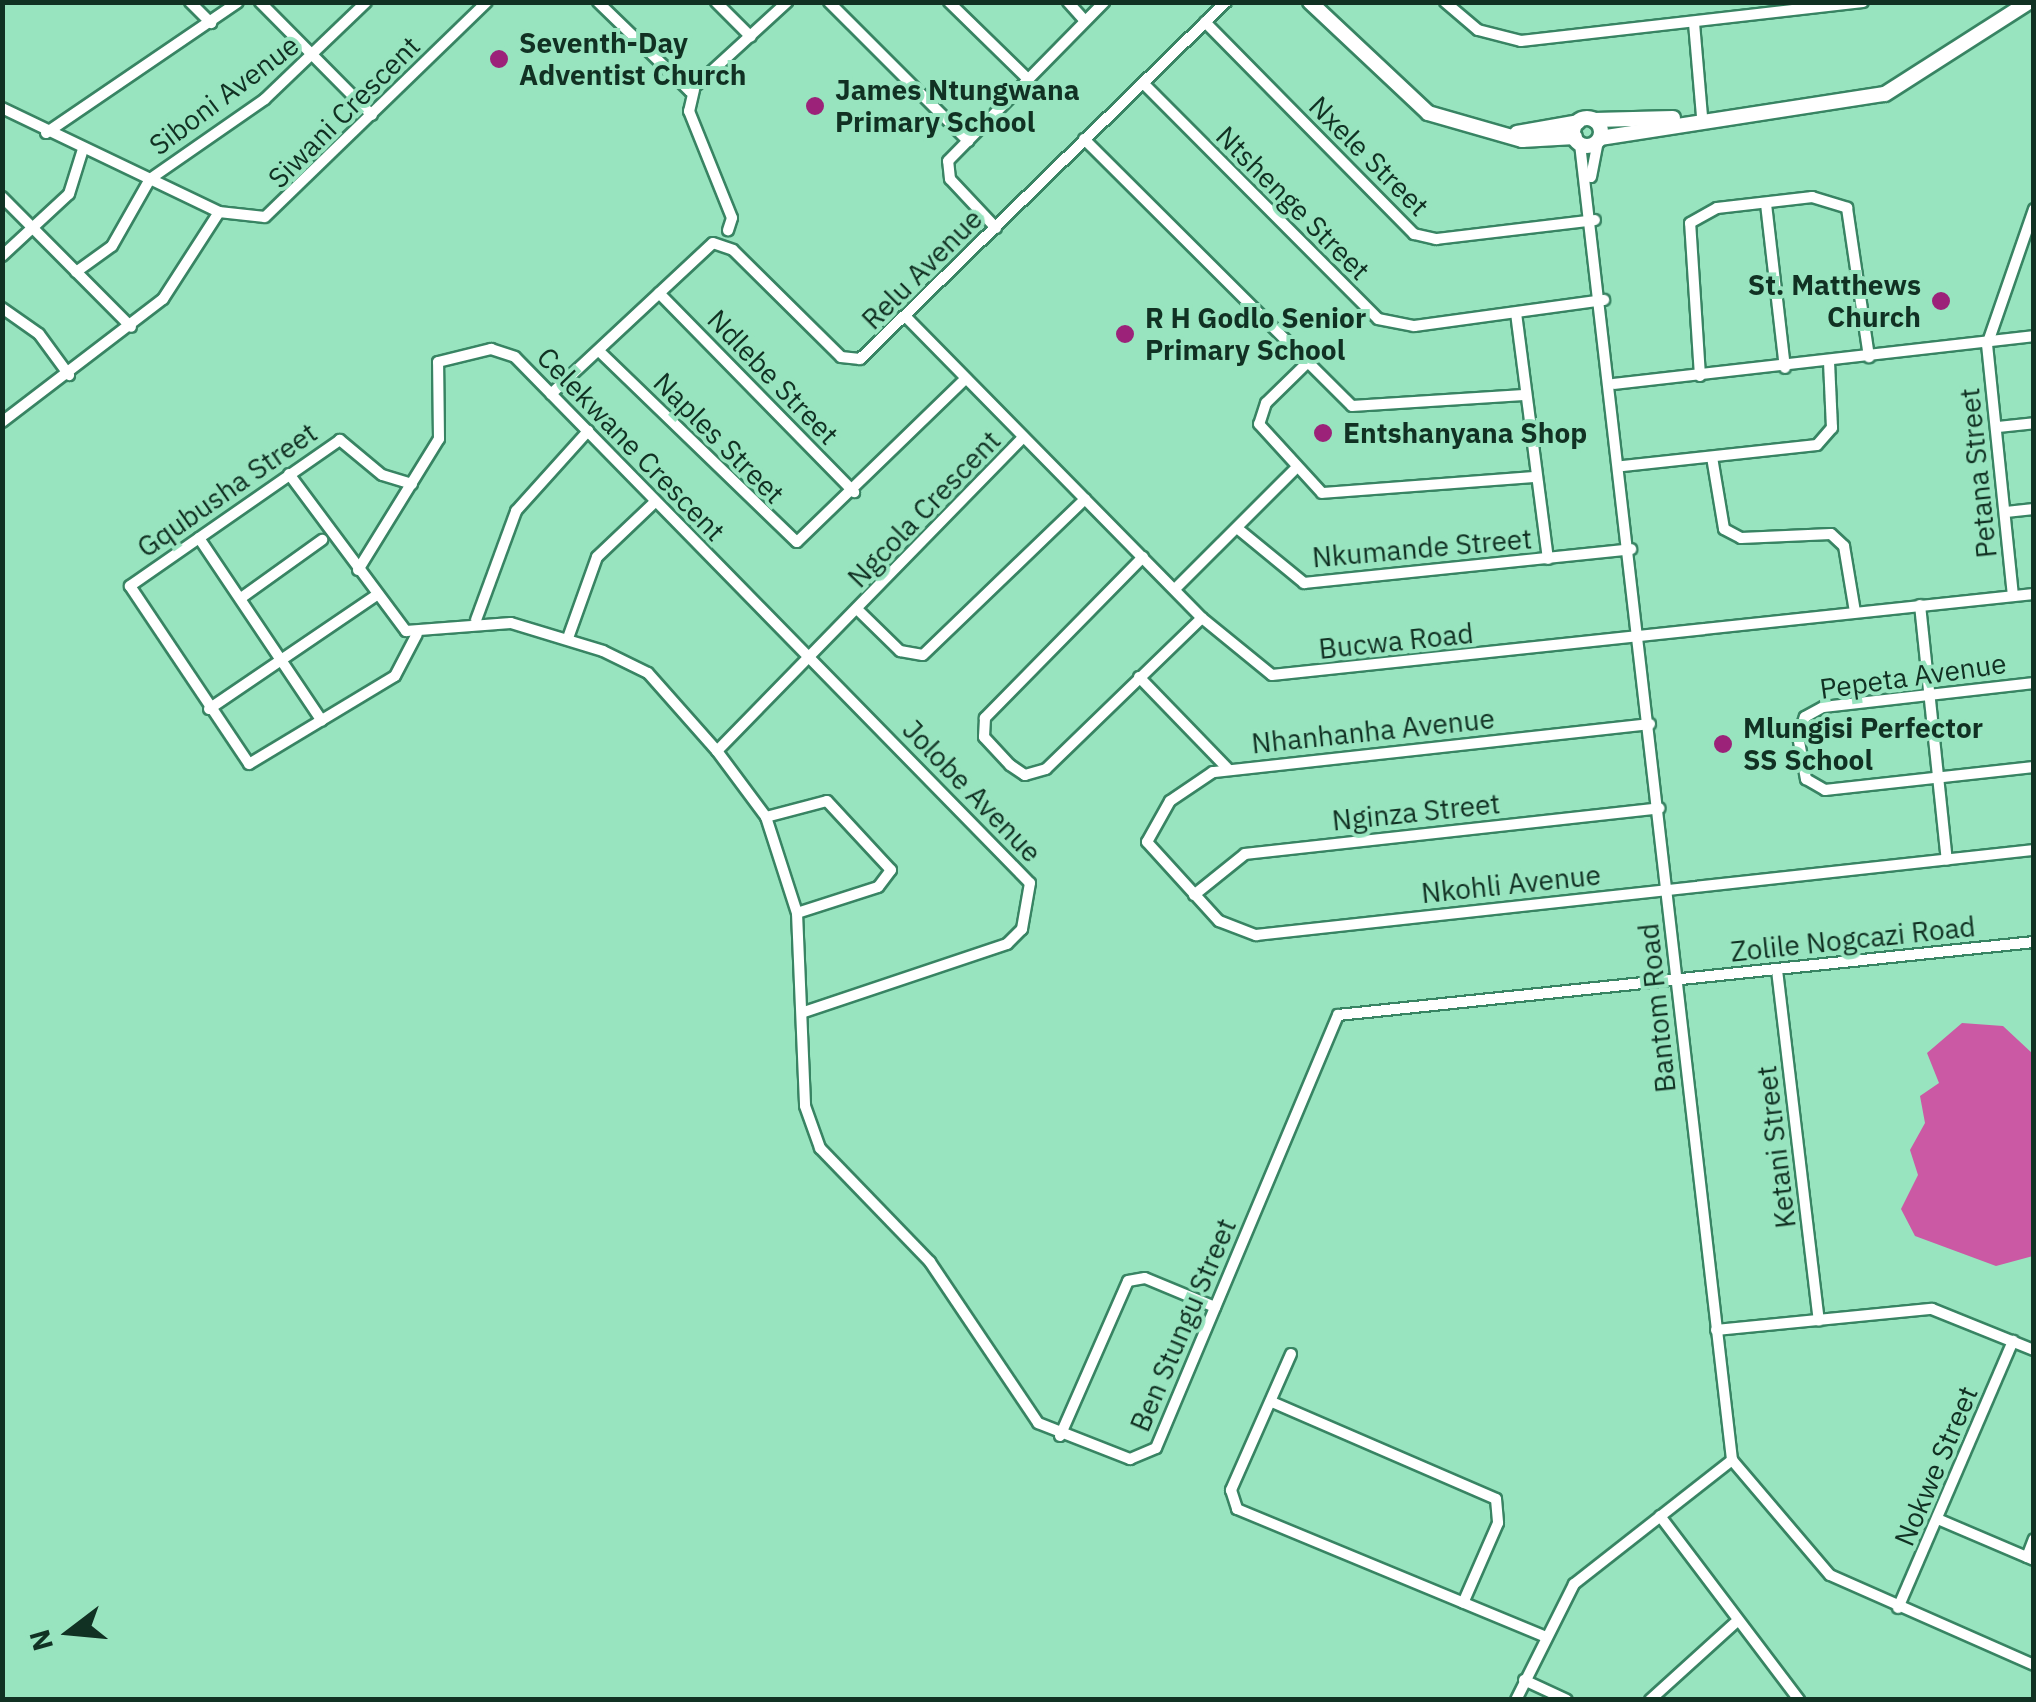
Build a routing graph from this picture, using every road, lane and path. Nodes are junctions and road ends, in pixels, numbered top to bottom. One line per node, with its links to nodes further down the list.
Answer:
1 (190, 2): 21 (street)
2 (238, 2): 21 (street)
3 (260, 2): 23 (street)
4 (366, 2): 23 (street, Siboni Avenue)
5 (487, 2): 28 (street, Siwani Crescent)
6 (598, 2): 26 (street)
7 (716, 2): 22 (street)
8 (787, 2): 22 (street)
9 (829, 2): 34 (street)
10 (950, 2): 24 (street)
11 (1068, 2): 18 (street)
12 (1104, 2): 18 (street)
13 (1226, 2): 19 (street, Relu Avenue)
14 (1310, 2): 30 (street)
15 (1445, 2): 20 (street)
16 (1863, 2): 20 (street)
17 (2029, 2): 29 (street)
18 (1086, 21): 24 (street)
19 (1205, 22): 25 (street, Relu Avenue); 42 (street, Nxele Street)
20 (1694, 23): 29 (street)
21 (211, 24): 31 (street)
22 (751, 37): 26 (street)
23 (313, 57): 28 (street); 37 (street, Siboni Avenue)
24 (1028, 80): 34 (street)
25 (1143, 83): 32 (street, Relu Avenue); 51 (street, Ntshenge Street)
26 (694, 90): 45 (street)
27 (2, 108): 31 (street, Siwani Crescent)
28 (372, 115): 41 (street, Siwani Crescent)
29 (1697, 118): 30 (street); 33 (street)
30 (1582, 131): 33 (street); 33 (street); 36 (street, Bantom Road)
31 (46, 133): 35 (street, Siwani Crescent)
32 (1084, 139): 44 (street, Relu Avenue); 59 (street)
33 (1599, 140): 36 (street, Bantom Road)
34 (968, 141): 44 (street)
35 (83, 149): 37 (street, Siwani Crescent); 43 (street)
36 (1591, 178): 42 (street, Bantom Road)
37 (150, 180): 41 (street, Siwani Crescent); 47 (street)
38 (2, 196): 43 (street)
39 (1766, 204): 57 (street); 60 (street); 62 (street)
40 (2034, 209): 55 (street)
41 (219, 212): 53 (street)
42 (1596, 220): 49 (street, Bantom Road)
43 (32, 226): 46 (street); 47 (street)
44 (996, 228): 52 (street, Relu Avenue)
45 (728, 230)
46 (2, 256)
47 (76, 272): 53 (street)
48 (659, 293): 52 (street, Relu Avenue); 56 (street, Relu Avenue); 78 (street, Ndlebe Street)
49 (1604, 300): 51 (street, Ntshenge Street); 64 (street, Bantom Road)
50 (2, 308): 61 (street)
51 (1516, 312): 66 (street)
52 (907, 318): 63 (street, Bucwa Road)
53 (131, 328): 61 (street)
54 (2034, 336): 55 (street)
55 (1987, 345): 57 (street); 69 (street, Petana Street)
56 (599, 350): 65 (street, Relu Avenue); 78 (street, Naples Street)
57 (1870, 357): 58 (street)
58 (1830, 362): 60 (street); 72 (street)
59 (1307, 363): 66 (street); 74 (street)
60 (1785, 368): 62 (street)
61 (69, 375): 67 (street)
62 (1700, 376): 64 (street)
63 (964, 380): 71 (street, Bucwa Road); 78 (street)
64 (1614, 384): 73 (street, Bantom Road)
65 (551, 394): 70 (street, Celekwane Crescent); 77 (street, Celekwane Crescent)
66 (1524, 395): 76 (street)
67 (2, 422)
68 (2034, 423): 69 (street)
69 (1998, 427): 82 (street, Petana Street)
70 (588, 431): 80 (street, Celekwane Crescent); 99 (street)
71 (1022, 439): 79 (street, Bucwa Road); 96 (street, Ngcola Crescent)
72 (1712, 457): 73 (street); 97 (street)
73 (1623, 466): 86 (street, Bantom Road)
74 (1294, 470): 76 (street); 83 (street)
75 (289, 474): 77 (street, Gqubusha Street); 84 (street, Gqubusha Street); 89 (street)
76 (1535, 477): 88 (street)
77 (412, 484): 89 (street, Celekwane Crescent)
78 (854, 492)
79 (1085, 499): 87 (street, Bucwa Road); 96 (street, Ngcola Crescent)
80 (655, 502): 101 (street); 103 (street, Celekwane Crescent)
81 (2034, 509): 82 (street)
82 (2006, 512): 93 (street, Petana Street)
83 (1237, 528): 88 (street, Nkumande Street); 90 (street)
84 (199, 538): 94 (street); 108 (street, Gqubusha Street)
85 (322, 540): 94 (street)
86 (1631, 549): 88 (street, Nkumande Street); 102 (street, Bantom Road)
87 (1143, 558): 90 (street, Bucwa Road); 105 (street)
88 (1548, 559)
89 (358, 570): 92 (street)
90 (1175, 588): 98 (street, Bucwa Road)
91 (2034, 594): 93 (street, Bucwa Road)
92 (377, 595): 100 (street); 104 (street)
93 (2014, 596): 95 (street, Bucwa Road)
94 (241, 598): 104 (street)
95 (1920, 605): 97 (street, Bucwa Road); 107 (street)
96 (858, 610): 103 (street, Ngcola Crescent)
97 (1854, 612): 102 (street, Bucwa Road)
98 (1202, 618): 102 (street, Bucwa Road); 105 (street)
99 (476, 620): 100 (street, Ben Stungu Street); 101 (street, Ben Stungu Street)
100 (418, 634): 109 (street, Gqubusha Street)
101 (568, 638): 111 (street, Ben Stungu Street)
102 (1642, 638): 110 (street, Bantom Road)
103 (809, 658): 111 (street, Ngcola Crescent); 125 (street, Jolobe Avenue)
104 (281, 661): 108 (street); 109 (street)
105 (1139, 677): 113 (street, Nhanhanha Avenue)
106 (2034, 683): 107 (street, Pepeta Avenue)
107 (1928, 695): 114 (street); 114 (street, Pepeta Avenue)
108 (209, 709): 109 (street, Gqubusha Street)
109 (322, 722)
110 (1650, 724): 113 (street, Nhanhanha Avenue); 115 (street, Bantom Road)
111 (717, 751): 116 (street, Ben Stungu Street)
112 (2034, 767): 114 (street)
113 (1228, 769): 120 (street, Nkohli Avenue)
114 (1937, 778): 118 (street)
115 (1659, 808): 119 (street, Bantom Road); 120 (street, Nginza Street)
116 (766, 816): 121 (street, Ben Stungu Street); 121 (street)
117 (2034, 850): 118 (street, Nkohli Avenue)
118 (1947, 860): 119 (street, Nkohli Avenue)
119 (1668, 889): 120 (street, Nkohli Avenue); 124 (street, Bantom Road)
120 (1194, 895)
121 (797, 913): 125 (street, Ben Stungu Street)
122 (2034, 942): 123 (street, Zolile Nogcazi Road)
123 (1778, 970): 124 (street, Zolile Nogcazi Road); 127 (street, Ketani Street)
124 (1676, 980): 126 (street, Ben Stungu Street); 128 (street, Bantom Road)
125 (804, 1012): 133 (street, Ben Stungu Street)
126 (1215, 1307): 133 (street, Ben Stungu Street); 133 (street)
127 (1818, 1320): 128 (street); 129 (street)
128 (1716, 1330): 134 (street, Bantom Road)
129 (2013, 1342): 130 (street); 136 (street, Nokwe Street)
130 (2034, 1350)
131 (1291, 1354): 132 (street)
132 (1272, 1402): 139 (street); 139 (street)
133 (1060, 1436)
134 (1732, 1460): 135 (street); 140 (street)
135 (1660, 1516): 141 (street); 142 (street)
136 (1940, 1520): 138 (street); 140 (street, Nokwe Street)
137 (2034, 1539): 138 (street)
138 (2030, 1558)
139 (1463, 1603): 142 (street)
140 (1898, 1608): 143 (street)
141 (1737, 1620): 147 (street); 148 (street)
142 (1542, 1636): 144 (street)
143 (2034, 1665)
144 (1524, 1680): 145 (street); 146 (street)
145 (1516, 1700)
146 (1566, 1700)
147 (1650, 1700)
148 (1799, 1700)

